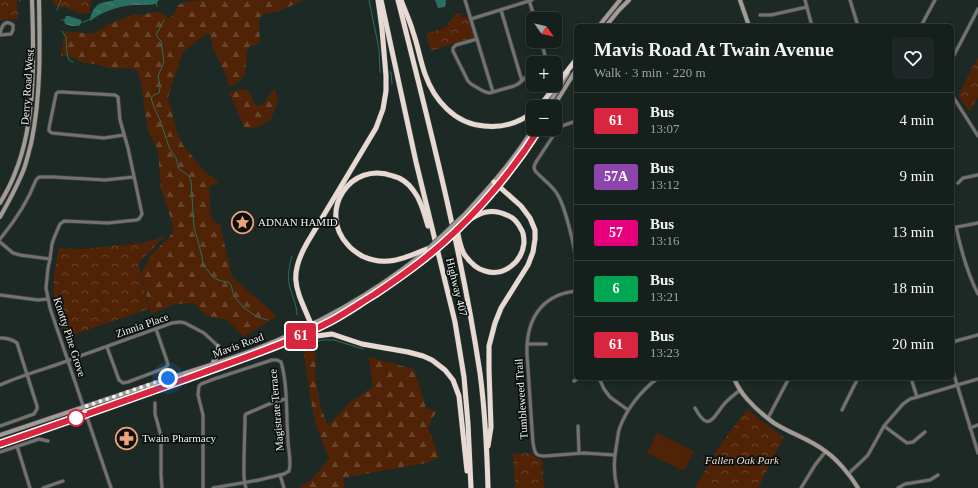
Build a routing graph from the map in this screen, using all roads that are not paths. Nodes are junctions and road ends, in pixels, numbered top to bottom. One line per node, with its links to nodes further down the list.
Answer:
1 (32, 0): 49 (main road, Derry Road West)
2 (38, 0): 50 (main road, Derry Road West)
3 (378, 0): 65 (highway)
4 (381, 0): 55 (highway, Highway 407)
5 (400, 0): 39 (highway); 51 (highway, Highway 407)
6 (465, 0): 19 (street)
7 (531, 0): 16 (street); 17 (street)
8 (620, 0): 20 (main road)
9 (629, 0): 21 (main road)
10 (740, 0): 22 (main road)
11 (805, 0): 14 (street)
12 (850, 0): 24 (street)
13 (935, 0): 25 (street)
14 (807, 7): 18 (street); 23 (street)
15 (978, 9): 28 (street)
16 (501, 10): 19 (street); 33 (street)
17 (534, 12)
18 (760, 15)
19 (471, 19): 27 (street)
20 (601, 24)
21 (608, 24)
22 (748, 24)
23 (811, 24)
24 (857, 24)
25 (922, 24)
26 (0, 35): 26 (street)
27 (477, 39): 34 (street); 34 (street)
28 (954, 55)
29 (574, 63): 36 (highway)
30 (574, 64): 37 (main road)
31 (574, 73): 38 (main road)
32 (526, 77): 33 (street)
33 (522, 80): 34 (street)
34 (493, 92)
35 (954, 99): 44 (street)
36 (545, 100)
37 (551, 100)
38 (557, 100)
39 (526, 117)
40 (574, 122): 58 (street)
41 (124, 135): 41 (street, Knotty Pine Grove); 46 (street, Knotty Pine Grove)
42 (528, 136): 47 (main road, Mavis Road)
43 (534, 136): 47 (main road, Mavis Road)
44 (978, 136)
45 (978, 175): 48 (street)
46 (134, 177): 56 (street); 60 (street, Knotty Pine Grove)
47 (496, 183): 53 (main road, Mavis Road); 59 (main road, Mavis Road, bridge); 113 (highway)
48 (958, 183)
49 (0, 203)
50 (0, 217)
51 (452, 220): 53 (highway); 113 (highway, Highway 407)
52 (978, 223): 54 (street)
53 (461, 225): 59 (main road, Mavis Road, bridge)
54 (954, 227): 62 (street)
55 (434, 236): 59 (highway); 119 (highway, Highway 407)
56 (0, 239)
57 (0, 242): 60 (street)
58 (574, 248)
59 (430, 250): 65 (main road, Mavis Road)
60 (50, 259): 64 (street, Knotty Pine Grove)
61 (574, 291): 70 (street, Tumbleweed Trail)
62 (978, 294)
63 (0, 295): 64 (street)
64 (48, 299): 75 (street, Knotty Pine Grove)
65 (313, 326): 74 (main road, Mavis Road)
66 (156, 329): 72 (street, Zinnia Place); 73 (street, Zinnia Place); 73 (street)
67 (978, 334): 69 (street)
68 (0, 338): 77 (street)
69 (954, 341)
70 (527, 344): 71 (street); 110 (street, Tumbleweed Trail)
71 (546, 344)
72 (218, 346): 76 (main road)
73 (107, 347): 75 (street, Zinnia Place)
74 (258, 352): 76 (main road, Mavis Road); 96 (main road, Mavis Road); 119 (highway)
75 (68, 361): 77 (street, Zinnia Place); 92 (street, Knotty Pine Grove)
76 (212, 364): 92 (main road, Mavis Road)
77 (26, 375): 86 (street, Zinnia Place); 99 (street)
78 (954, 375): 87 (street)
79 (978, 379): 87 (street)
80 (601, 380): 94 (street)
81 (654, 380): 94 (street)
82 (735, 380): 88 (main road)
83 (788, 380): 97 (street)
84 (857, 380): 95 (street)
85 (912, 380): 89 (street)
86 (0, 385)
87 (957, 385): 89 (street); 102 (street)
88 (740, 390): 93 (street); 97 (main road)
89 (917, 397): 101 (street)
90 (285, 400): 115 (street, Magistrate Terrace); 118 (street); 124 (street, Magistrate Terrace)
91 (155, 403): 123 (street)
92 (84, 407): 96 (street, Knotty Pine Grove); 104 (main road, Mavis Road)
93 (695, 408)
94 (628, 410): 112 (street)
95 (842, 410)
96 (86, 415): 106 (main road, Mavis Road); 122 (street, Knotty Pine Grove)
97 (768, 418): 108 (main road)
98 (978, 425): 102 (street)
99 (0, 426)
100 (578, 426): 110 (street)
101 (884, 426): 103 (street); 114 (street)
102 (970, 428): 111 (street)
103 (925, 432)
104 (0, 435)
105 (48, 440): 107 (street)
106 (0, 444)
107 (17, 446): 109 (street); 120 (street)
108 (826, 451): 114 (main road); 130 (street)
109 (0, 452)
110 (580, 453): 112 (street, Tumbleweed Trail)
111 (978, 453)
112 (614, 455): 129 (street)
113 (487, 457): 128 (highway, Highway 407)
114 (848, 474): 131 (main road)
115 (280, 475): 118 (street); 127 (street)
116 (938, 475): 132 (street)
117 (63, 481): 121 (street)
118 (244, 482): 125 (street); 126 (street)
119 (471, 487)
120 (30, 488)
121 (42, 488)
122 (110, 488)
123 (162, 488)
124 (203, 488)
125 (212, 488)
126 (246, 488)
127 (284, 488)
128 (488, 488)
129 (617, 488)
130 (801, 488)
131 (858, 488)
132 (898, 488)

